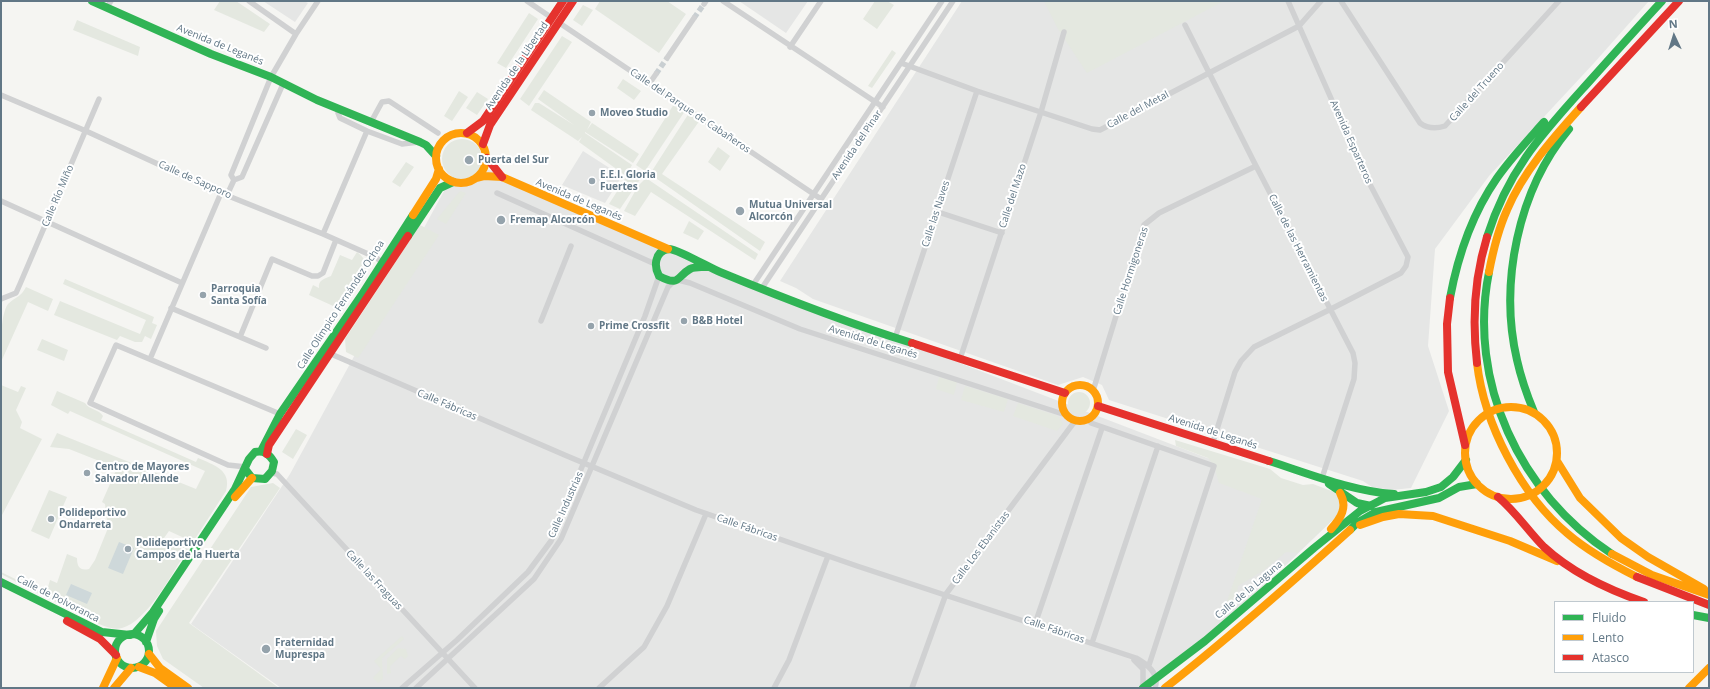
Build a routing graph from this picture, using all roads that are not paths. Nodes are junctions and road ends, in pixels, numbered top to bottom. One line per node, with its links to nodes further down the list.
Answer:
1 (92, 1): 17 (main road, Avenida de Leganés)
2 (249, 1): 23 (street)
3 (318, 1): 23 (street)
4 (527, 1): 19 (street, Calle del Parque de Cabañeros)
5 (563, 1): 19 (main road, Avenida de la Libertad)
6 (573, 1): 19 (main road, Avenida de la Libertad)
7 (723, 1): 24 (street)
8 (821, 1): 24 (street)
9 (942, 1): 26 (street, Avenida del Pinar)
10 (953, 1): 27 (street, Avenida del Pinar)
11 (1288, 1): 21 (street, Avenida Esparteros)
12 (1321, 1): 21 (street)
13 (1341, 1): 14 (street, Calle del Trueno)
14 (1559, 1)
15 (1662, 1): 28 (main road)
16 (1679, 1): 32 (main road)
17 (109, 4): 31 (main road, Avenida de Leganés)
18 (694, 18): 25 (street)
19 (555, 20): 34 (street, Calle del Parque de Cabañeros); 45 (main road, Avenida de la Libertad); 49 (main road, Avenida de la Libertad)
20 (1185, 25): 29 (street, Calle de las Herramientas)
21 (1299, 26): 29 (street, Calle del Metal); 83 (street, Avenida Esparteros)
22 (1064, 32): 41 (street, Calle del Mazo)
23 (296, 34): 31 (street)
24 (790, 47): 38 (street)
25 (667, 58)
26 (901, 63): 27 (street, Calle del Metal); 38 (street, Avenida del Pinar)
27 (909, 67): 35 (street, Calle del Metal); 39 (street, Avenida del Pinar)
28 (1598, 71): 101 (main road); 128 (main road)
29 (1209, 73): 41 (street, Calle del Metal); 52 (street, Calle de las Herramientas)
30 (656, 74): 34 (street)
31 (271, 77): 33 (main road, Avenida de Leganés); 56 (street)
32 (1608, 78): 94 (main road); 125 (main road)
33 (284, 84): 40 (main road, Avenida de Leganés); 56 (street)
34 (649, 84): 60 (street, Calle del Parque de Cabañeros)
35 (977, 91): 41 (street, Calle del Metal); 64 (street, Calle las Naves)
36 (1, 95): 43 (street, Calle de Sapporo)
37 (100, 99): 43 (street, Calle Río Miño)
38 (875, 102): 39 (street); 60 (street, Avenida del Pinar)
39 (883, 107): 62 (street, Avenida del Pinar)
40 (339, 109): 42 (main road, Avenida de Leganés); 44 (street, Avenida de Leganés)
41 (1041, 112): 66 (street, Calle del Mazo)
42 (371, 122): 46 (street); 48 (main road, Avenida de Leganés)
43 (86, 131): 58 (street, Calle de Sapporo); 65 (street, Calle Río Miño)
44 (367, 131): 48 (street, Avenida de Leganés); 67 (street)
45 (467, 132): 47 (main road); 49 (main road)
46 (438, 133)
47 (440, 143): 48 (main road, Avenida de Leganés); 50 (main road)
48 (423, 144): 50 (main road, Avenida de Leganés)
49 (483, 144): 51 (main road)
50 (436, 156): 53 (main road)
51 (487, 158): 54 (main road, Avenida de Leganés); 55 (main road)
52 (1256, 166): 83 (street, Calle de las Herramientas); 91 (street, Calle Hormigoneras)
53 (439, 169): 57 (main road); 74 (main road, Calle Olímpico Fernández Ochoa)
54 (502, 177): 55 (main road, Avenida de Leganés); 69 (main road, Avenida de Leganés)
55 (476, 178): 57 (main road)
56 (234, 180): 61 (street)
57 (453, 182): 74 (main road, Calle Olímpico Fernández Ochoa)
58 (221, 193): 61 (street, Calle de Sapporo); 78 (street)
59 (497, 193): 73 (street)
60 (813, 194): 62 (street, Calle del Parque de Cabañeros); 79 (street, Avenida del Pinar)
61 (227, 195): 67 (street, Calle de Sapporo)
62 (821, 200): 80 (street, Avenida del Pinar)
63 (1, 201): 65 (street)
64 (938, 212): 66 (street); 86 (street, Calle las Naves)
65 (46, 221): 78 (street); 81 (street, Calle Río Miño)
66 (1002, 232): 90 (street, Calle del Mazo)
67 (323, 234): 68 (street, Calle de Sapporo)
68 (336, 240): 74 (street, Calle de Sapporo); 85 (street)
69 (649, 241): 71 (main road, Avenida de Leganés); 73 (main road)
70 (571, 246): 84 (street)
71 (668, 249): 72 (main road); 73 (main road)
72 (683, 254): 75 (main road, Avenida de Leganés); 77 (main road)
73 (656, 260): 76 (main road)
74 (385, 264): 88 (main road, Calle Olímpico Fernández Ochoa); 95 (main road, Calle Olímpico Fernández Ochoa)
75 (707, 267): 77 (main road); 79 (main road, Avenida de Leganés)
76 (659, 276): 77 (main road); 106 (street, Calle Industrias)
77 (678, 278): 96 (street, Avenida de Leganés); 107 (street, Calle Industrias)
78 (182, 283): 82 (street)
79 (753, 285): 80 (main road, Avenida de Leganés)
80 (762, 288): 86 (main road, Avenida de Leganés)
81 (1, 299)
82 (172, 308): 85 (street); 89 (street)
83 (1330, 310): 100 (street); 111 (street, Calle de las Herramientas)
84 (541, 321)
85 (240, 338): 87 (street)
86 (895, 338): 90 (main road, Avenida de Leganés)
87 (266, 348)
88 (331, 354): 103 (main road, Calle Olímpico Fernández Ochoa); 106 (street, Calle Fábricas)
89 (150, 359): 95 (street); 108 (street)
90 (960, 360): 92 (main road, Avenida de Leganés)
91 (1094, 391): 92 (main road); 93 (main road)
92 (1065, 393): 96 (main road)
93 (1098, 406): 97 (main road); 100 (main road, Avenida de Leganés)
94 (1534, 412): 101 (main road); 105 (main road)
95 (280, 414): 103 (main road, Calle Olímpico Fernández Ochoa)
96 (1066, 415): 98 (main road)
97 (1090, 419): 98 (main road); 99 (street)
98 (1075, 421): 126 (street, Calle Los Ebanistas)
99 (1102, 428): 102 (street); 131 (street)
100 (1212, 442): 111 (main road, Avenida de Leganés)
101 (1466, 445): 104 (main road)
102 (1158, 446): 134 (street); 140 (street)
103 (264, 452): 108 (main road); 109 (main road)
104 (1466, 460): 112 (main road); 114 (main road)
105 (1557, 461): 115 (main road); 125 (main road)
106 (584, 463): 107 (street, Calle Fábricas); 135 (street, Calle Industrias)
107 (592, 466): 118 (street, Calle Fábricas); 139 (street, Calle Industrias)
108 (245, 468): 110 (main road); 132 (main road)
109 (272, 473): 110 (main road); 135 (street, Calle las Fraguas)
110 (252, 478): 133 (main road)
111 (1322, 478): 113 (main road, Avenida de Leganés); 114 (main road, Avenida de Leganés)
112 (1478, 484): 115 (main road); 116 (main road)
113 (1338, 489): 117 (main road, Avenida de Leganés); 120 (main road)
114 (1427, 491): 117 (main road, Calle de la Laguna)
115 (1498, 497): 122 (main road)
116 (1420, 502): 117 (main road); 119 (main road)
117 (1368, 506): 120 (main road, Calle de la Laguna)
118 (706, 514): 121 (street, Calle Fábricas); 151 (street)
119 (1338, 541): 122 (main road); 156 (main road)
120 (1314, 548): 143 (main road, Calle de la Laguna)
121 (828, 556): 126 (street, Calle Fábricas); 152 (street)
122 (1578, 572): 127 (main road)
123 (1, 582): 132 (main road, Calle de Polvoranca)
124 (1, 586): 137 (main road, Calle de Polvoranca)
125 (1709, 593)
126 (946, 594): 131 (street, Calle Fábricas); 153 (street, Calle Los Ebanistas)
127 (1641, 601)
128 (1709, 605)
129 (1694, 615): 130 (main road)
130 (1708, 618)
131 (1036, 624): 134 (street, Calle Fábricas)
132 (132, 634): 133 (main road); 137 (main road)
133 (146, 642): 136 (main road)
134 (1092, 643): 138 (street, Calle Fábricas)
135 (443, 652): 139 (street, Calle las Fraguas); 148 (street, Calle Industrias)
136 (149, 654): 141 (main road); 147 (main road)
137 (117, 656): 141 (main road); 144 (main road)
138 (1131, 657): 140 (street, Calle Fábricas); 154 (street)
139 (449, 658): 149 (street, Calle Industrias); 150 (street, Calle las Fraguas)
140 (1149, 665): 143 (street)
141 (135, 667): 145 (main road); 146 (main road)
142 (1709, 668): 157 (main road)
143 (1155, 677): 154 (main road, Calle de la Laguna); 155 (street)
144 (104, 688)
145 (114, 688)
146 (176, 688)
147 (188, 688)
148 (402, 688)
149 (416, 688)
150 (475, 688)
151 (599, 688)
152 (774, 688)
153 (912, 688)
154 (1143, 688)
155 (1155, 688)
156 (1165, 688)
157 (1689, 688)

